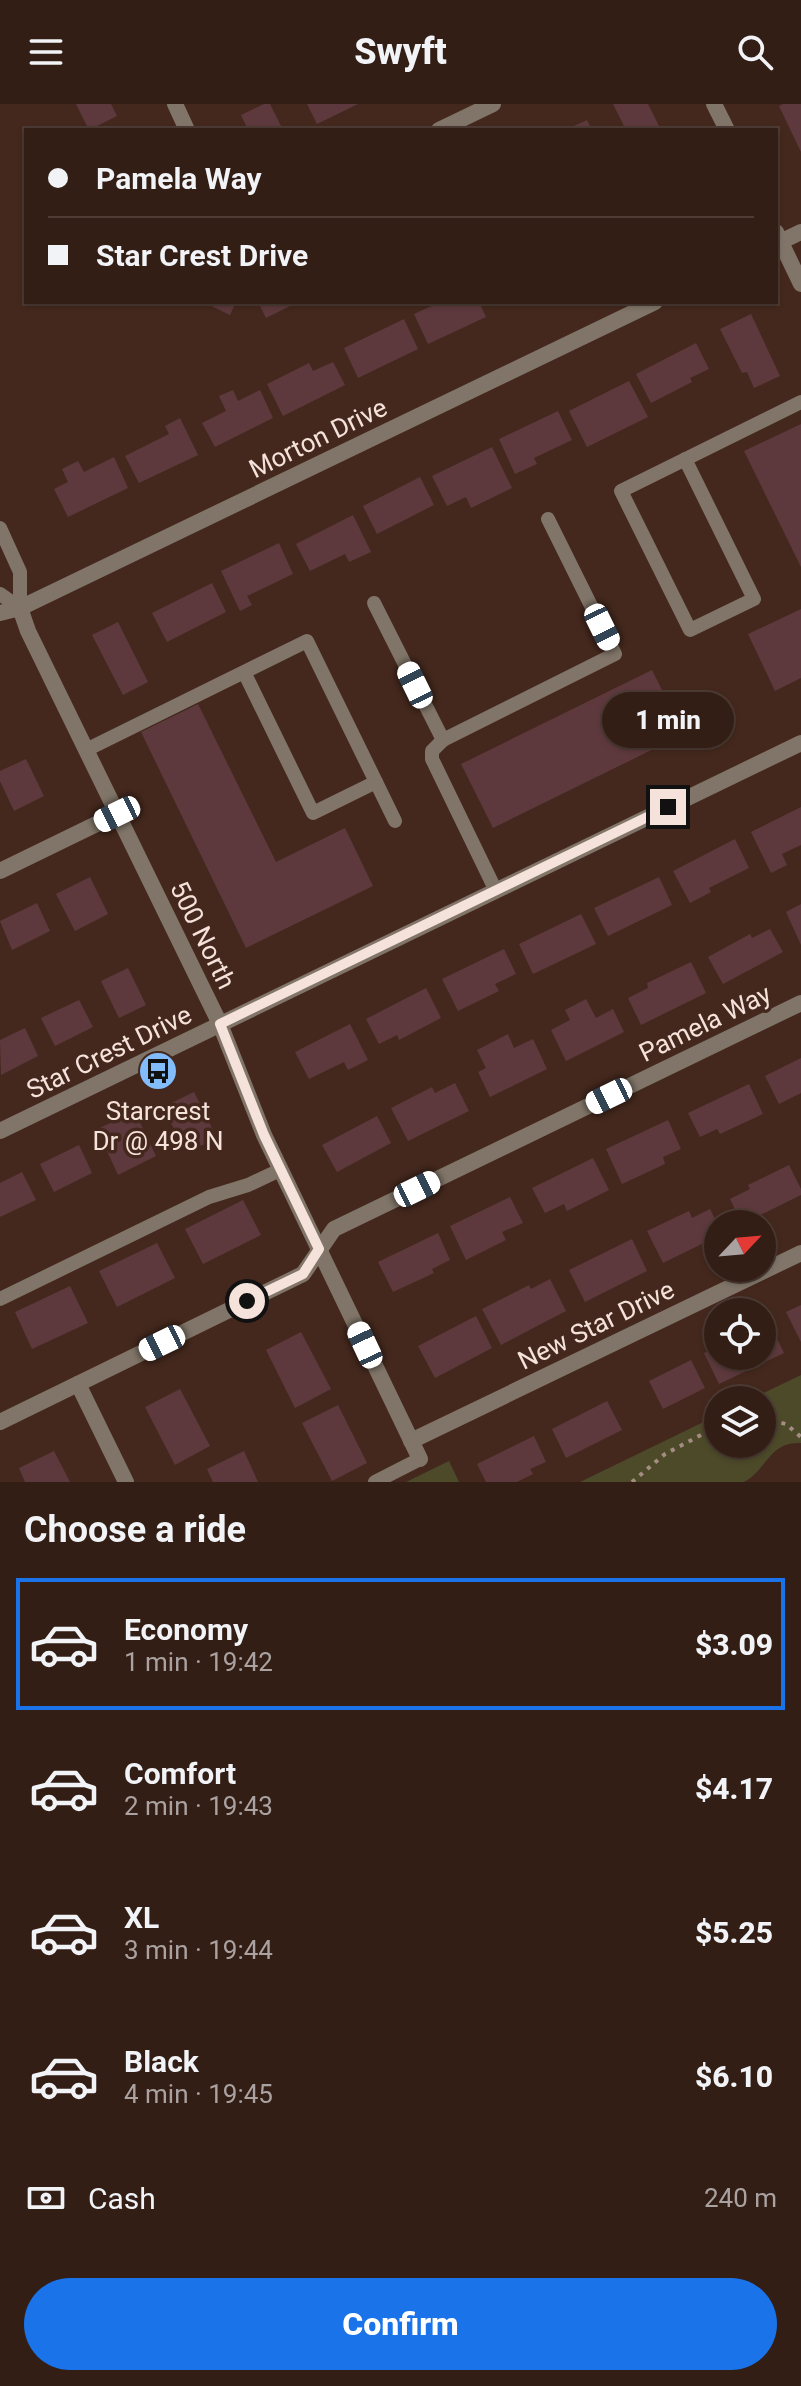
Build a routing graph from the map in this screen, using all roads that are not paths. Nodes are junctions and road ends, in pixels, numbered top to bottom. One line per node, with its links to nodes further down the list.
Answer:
1 (175, 104): 4 (street)
2 (493, 104): 5 (street)
3 (714, 104): 6 (street)
4 (186, 128)
5 (443, 128)
6 (726, 128)
7 (801, 232): 8 (street)
8 (778, 239): 9 (street)
9 (801, 284)
10 (651, 304): 17 (street, Morton Drive)
11 (801, 402): 12 (lane)
12 (685, 459): 12 (lane)
13 (548, 519): 20 (lane)
14 (0, 528): 17 (lane)
15 (0, 594): 17 (lane)
16 (374, 603): 20 (lane)
17 (20, 608): 18 (street, Morton Drive); 22 (street, 500 North)
18 (0, 613)
19 (244, 672): 22 (lane); 23 (lane); 23 (lane)
20 (443, 740): 27 (lane)
21 (801, 743): 27 (street, Star Crest Drive)
22 (86, 750): 24 (street, 500 North)
23 (376, 782): 25 (lane)
24 (117, 814): 26 (street); 29 (street, 500 North)
25 (395, 821)
26 (0, 871)
27 (496, 891): 29 (street, Star Crest Drive)
28 (801, 1003): 32 (street, Pamela Way)
29 (220, 1024): 30 (street, Star Crest Drive); 31 (street, 500 North)
30 (0, 1131)
31 (280, 1170): 32 (street, 500 North); 34 (lane)
32 (319, 1249): 35 (street, Pamela Way); 37 (street, 500 North)
33 (801, 1253): 37 (street, New Star Drive)
34 (0, 1299)
35 (78, 1384): 36 (street, Pamela Way); 39 (street)
36 (0, 1422)
37 (411, 1441): 38 (street, 500 North)
38 (420, 1459): 40 (lane)
39 (126, 1482)
40 (375, 1482)

